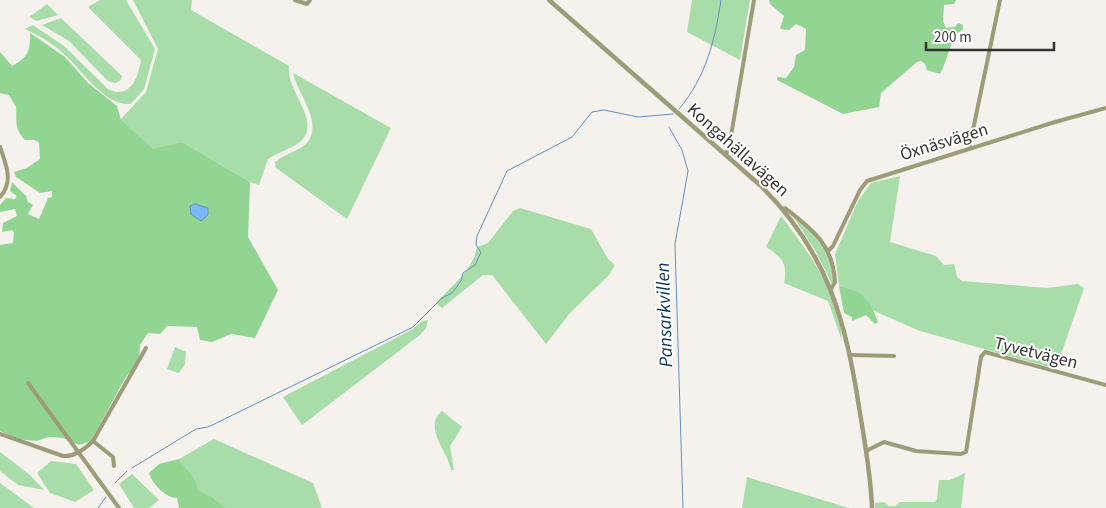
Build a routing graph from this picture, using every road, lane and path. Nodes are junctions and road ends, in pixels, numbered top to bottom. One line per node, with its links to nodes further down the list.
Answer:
1 (295, 0): 2 (street)
2 (310, 0)
3 (549, 0): 9 (street, Kongahällavägen)
4 (754, 0): 9 (street)
5 (1000, 0): 8 (street)
6 (1106, 108): 8 (street, Öxnäsvägen)
7 (0, 147): 10 (street)
8 (969, 149): 12 (street, Öxnäsvägen)
9 (726, 155): 11 (street, Kongahällavägen)
10 (0, 197)
11 (783, 209): 12 (street); 13 (street, Kongahällavägen)
12 (829, 250): 13 (street)
13 (831, 289): 15 (street, Kongahällavägen)
14 (146, 348): 20 (street)
15 (851, 355): 16 (street); 21 (street, Kongahällavägen)
16 (894, 356)
17 (28, 383): 22 (street)
18 (1106, 385): 21 (street, Tyvetvägen)
19 (0, 434): 22 (street)
20 (93, 441): 22 (street); 23 (street)
21 (866, 451): 25 (street, Kongahällavägen)
22 (78, 452): 24 (street)
23 (114, 466)
24 (119, 508)
25 (872, 508)

